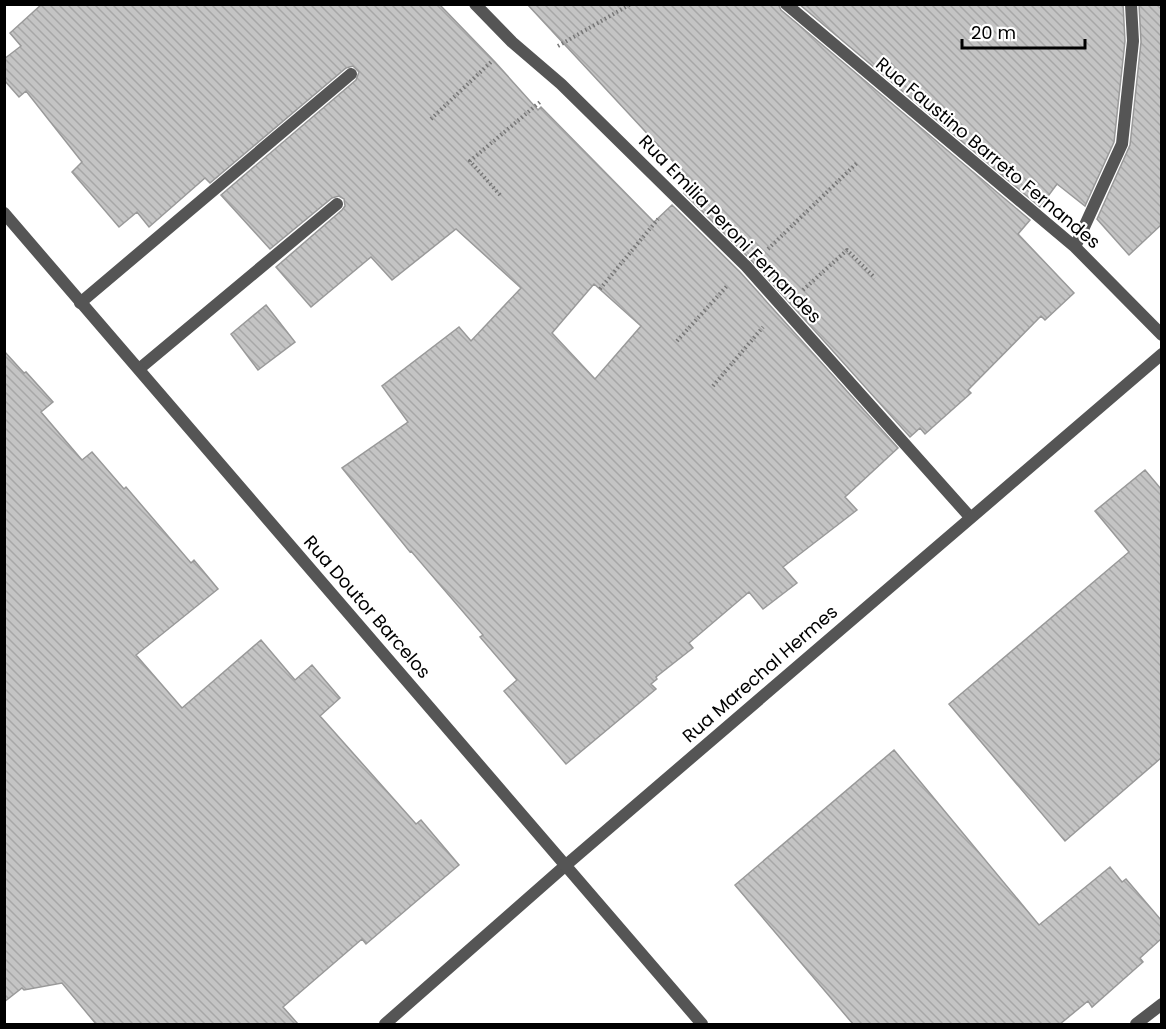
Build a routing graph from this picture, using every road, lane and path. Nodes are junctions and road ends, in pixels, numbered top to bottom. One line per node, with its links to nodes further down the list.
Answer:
1 (475, 4): 5 (street, Rua Emilia Peroni Fernandes)
2 (631, 4): 6 (path)
3 (786, 4): 14 (street, Rua Faustino Barreto Fernandes)
4 (1131, 4): 14 (street)
5 (512, 42): 6 (street, Rua Emilia Peroni Fernandes); 9 (path)
6 (534, 60): 8 (street, Rua Emilia Peroni Fernandes)
7 (351, 74): 16 (street)
8 (561, 84): 10 (path); 11 (street, Rua Emilia Peroni Fernandes)
9 (432, 119)
10 (500, 195)
11 (676, 198): 15 (path); 20 (street, Rua Emilia Peroni Fernandes)
12 (337, 204): 19 (street)
13 (4, 213): 16 (street, Rua Doutor Barcelos)
14 (1075, 247): 17 (street, Rua Faustino Barreto Fernandes)
15 (600, 290)
16 (80, 303): 19 (street, Rua Doutor Barcelos)
17 (1161, 335)
18 (1161, 354): 20 (street, Rua Marechal Hermes)
19 (139, 369): 21 (street, Rua Doutor Barcelos)
20 (970, 517): 21 (street, Rua Marechal Hermes)
21 (566, 865): 23 (street, Rua Marechal Hermes); 24 (street, Rua Doutor Barcelos)
22 (1161, 1004): 25 (street)
23 (385, 1024)
24 (702, 1024)
25 (1136, 1024)

